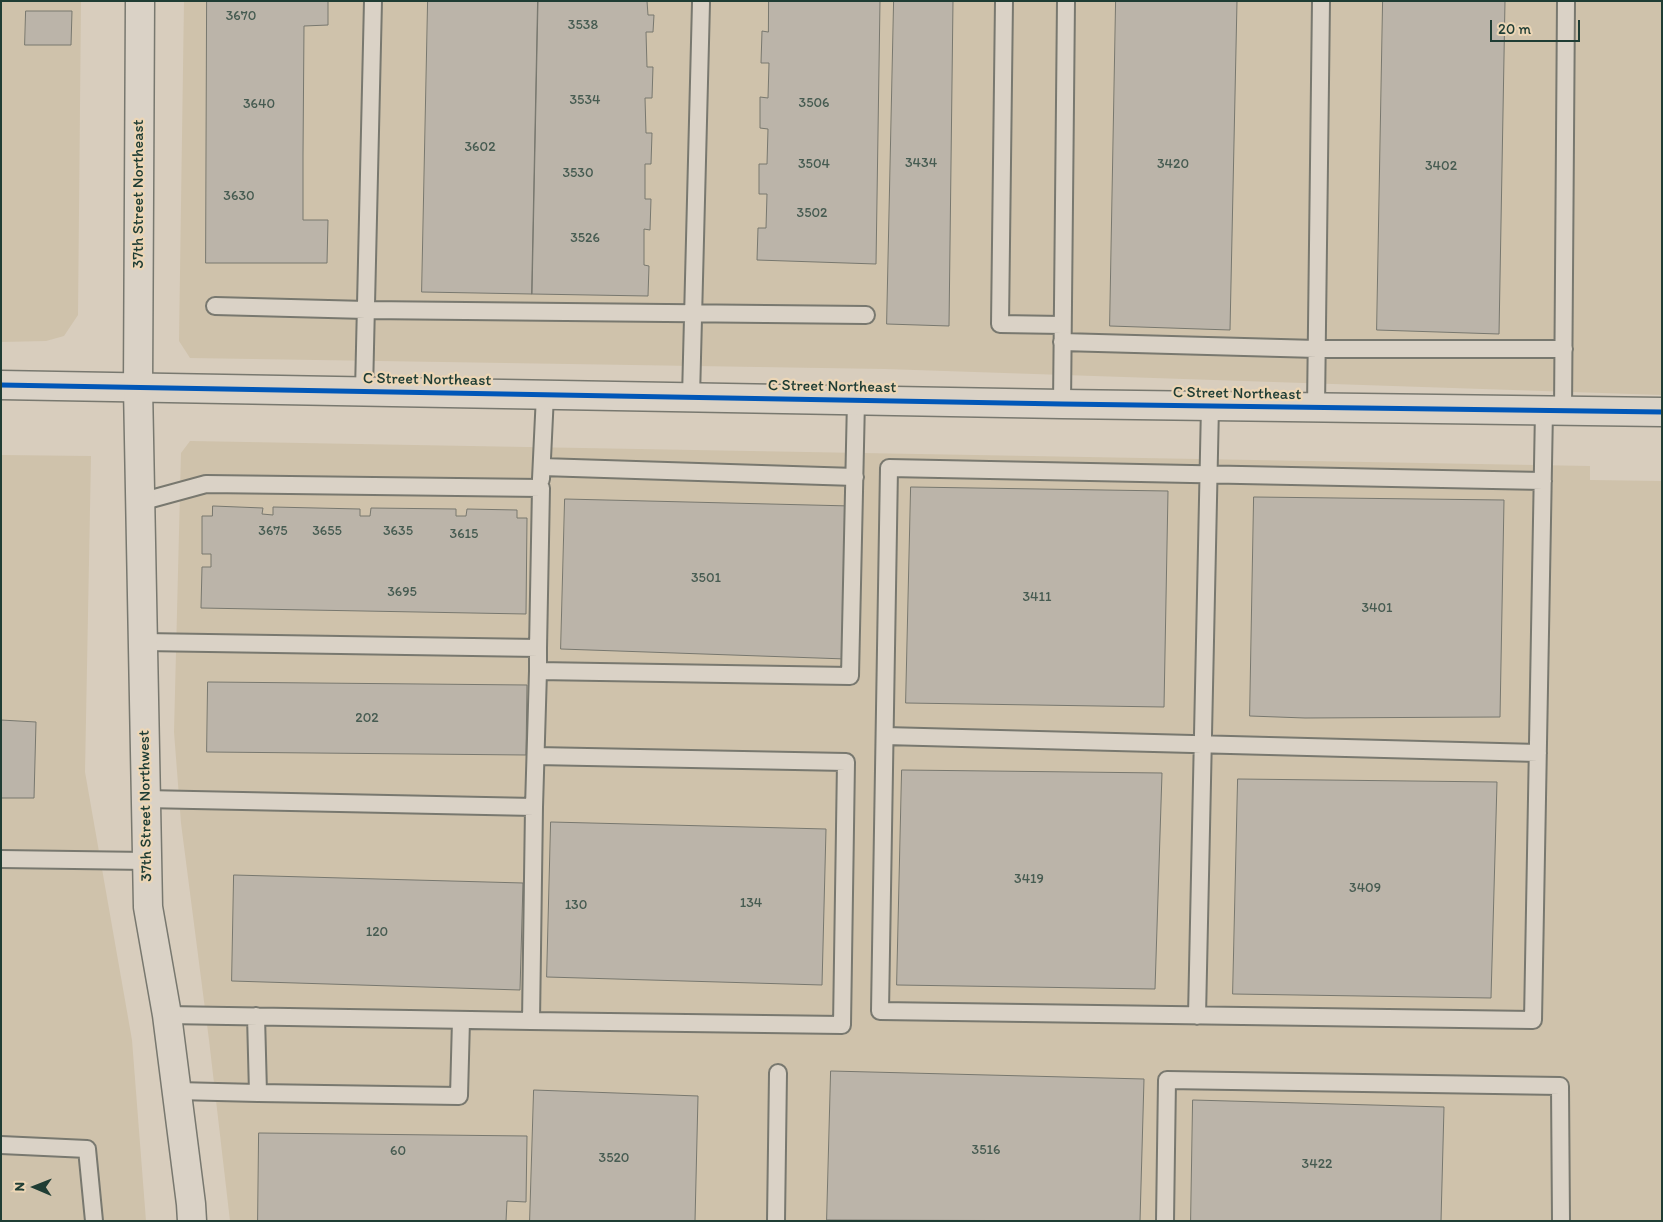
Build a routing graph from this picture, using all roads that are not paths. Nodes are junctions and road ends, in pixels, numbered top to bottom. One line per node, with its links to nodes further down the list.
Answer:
1 (140, 1): 17 (street, 37th Street Northeast)
2 (373, 1): 9 (lane)
3 (1004, 1): 12 (lane)
4 (1066, 1): 12 (lane)
5 (1320, 1): 14 (lane)
6 (1566, 1): 15 (lane)
7 (702, 3): 10 (lane)
8 (215, 306): 9 (lane)
9 (366, 310): 10 (lane); 18 (lane)
10 (693, 313): 11 (lane); 20 (lane)
11 (866, 315)
12 (1062, 325): 13 (lane)
13 (1062, 342): 14 (lane); 22 (lane)
14 (1317, 349): 15 (lane); 24 (lane)
15 (1564, 349): 25 (lane)
16 (1, 385): 17 (street, C Street Northeast)
17 (138, 387): 18 (street, C Street Northeast); 32 (street, 37th Street Northwest)
18 (364, 391): 19 (street, C Street Northeast)
19 (545, 395): 20 (street, C Street Northeast); 27 (lane)
20 (691, 398): 21 (street, C Street Northeast)
21 (856, 400): 22 (street, C Street Northeast); 29 (lane)
22 (1062, 404): 23 (street, C Street Northeast)
23 (1210, 406): 24 (street, C Street Northeast); 28 (lane)
24 (1316, 407): 25 (street, C Street Northeast)
25 (1554, 410): 26 (street, C Street Northeast); 30 (lane)
26 (1662, 412)
27 (542, 467): 29 (lane); 31 (lane)
28 (1209, 474): 30 (lane); 36 (lane); 37 (lane)
29 (855, 477): 35 (lane)
30 (1543, 481): 38 (lane)
31 (541, 488): 32 (lane); 34 (lane)
32 (140, 502): 33 (street, 37th Street Northwest)
33 (143, 642): 34 (lane); 40 (street, 37th Street Northwest)
34 (538, 648): 35 (lane)
35 (538, 671): 39 (lane)
36 (885, 736): 37 (lane); 46 (lane)
37 (1203, 745): 38 (lane); 46 (lane)
38 (1538, 753): 46 (lane)
39 (536, 756): 41 (lane); 48 (lane)
40 (146, 799): 41 (lane); 43 (street, 37th Street Northwest)
41 (534, 807): 48 (lane)
42 (1, 859): 43 (lane)
43 (147, 861): 44 (street, 37th Street Northwest)
44 (167, 1015): 45 (lane); 50 (street, 37th Street Northwest)
45 (256, 1016): 47 (lane); 51 (lane)
46 (1197, 1016)
47 (461, 1020): 48 (lane); 51 (lane)
48 (531, 1021)
49 (778, 1074): 55 (lane)
50 (177, 1091): 51 (lane); 54 (street, 37th Street Northwest)
51 (258, 1093)
52 (1, 1146): 53 (lane)
53 (94, 1221)
54 (192, 1221)
55 (776, 1221)
56 (1165, 1221): 57 (lane)
57 (1561, 1221)

